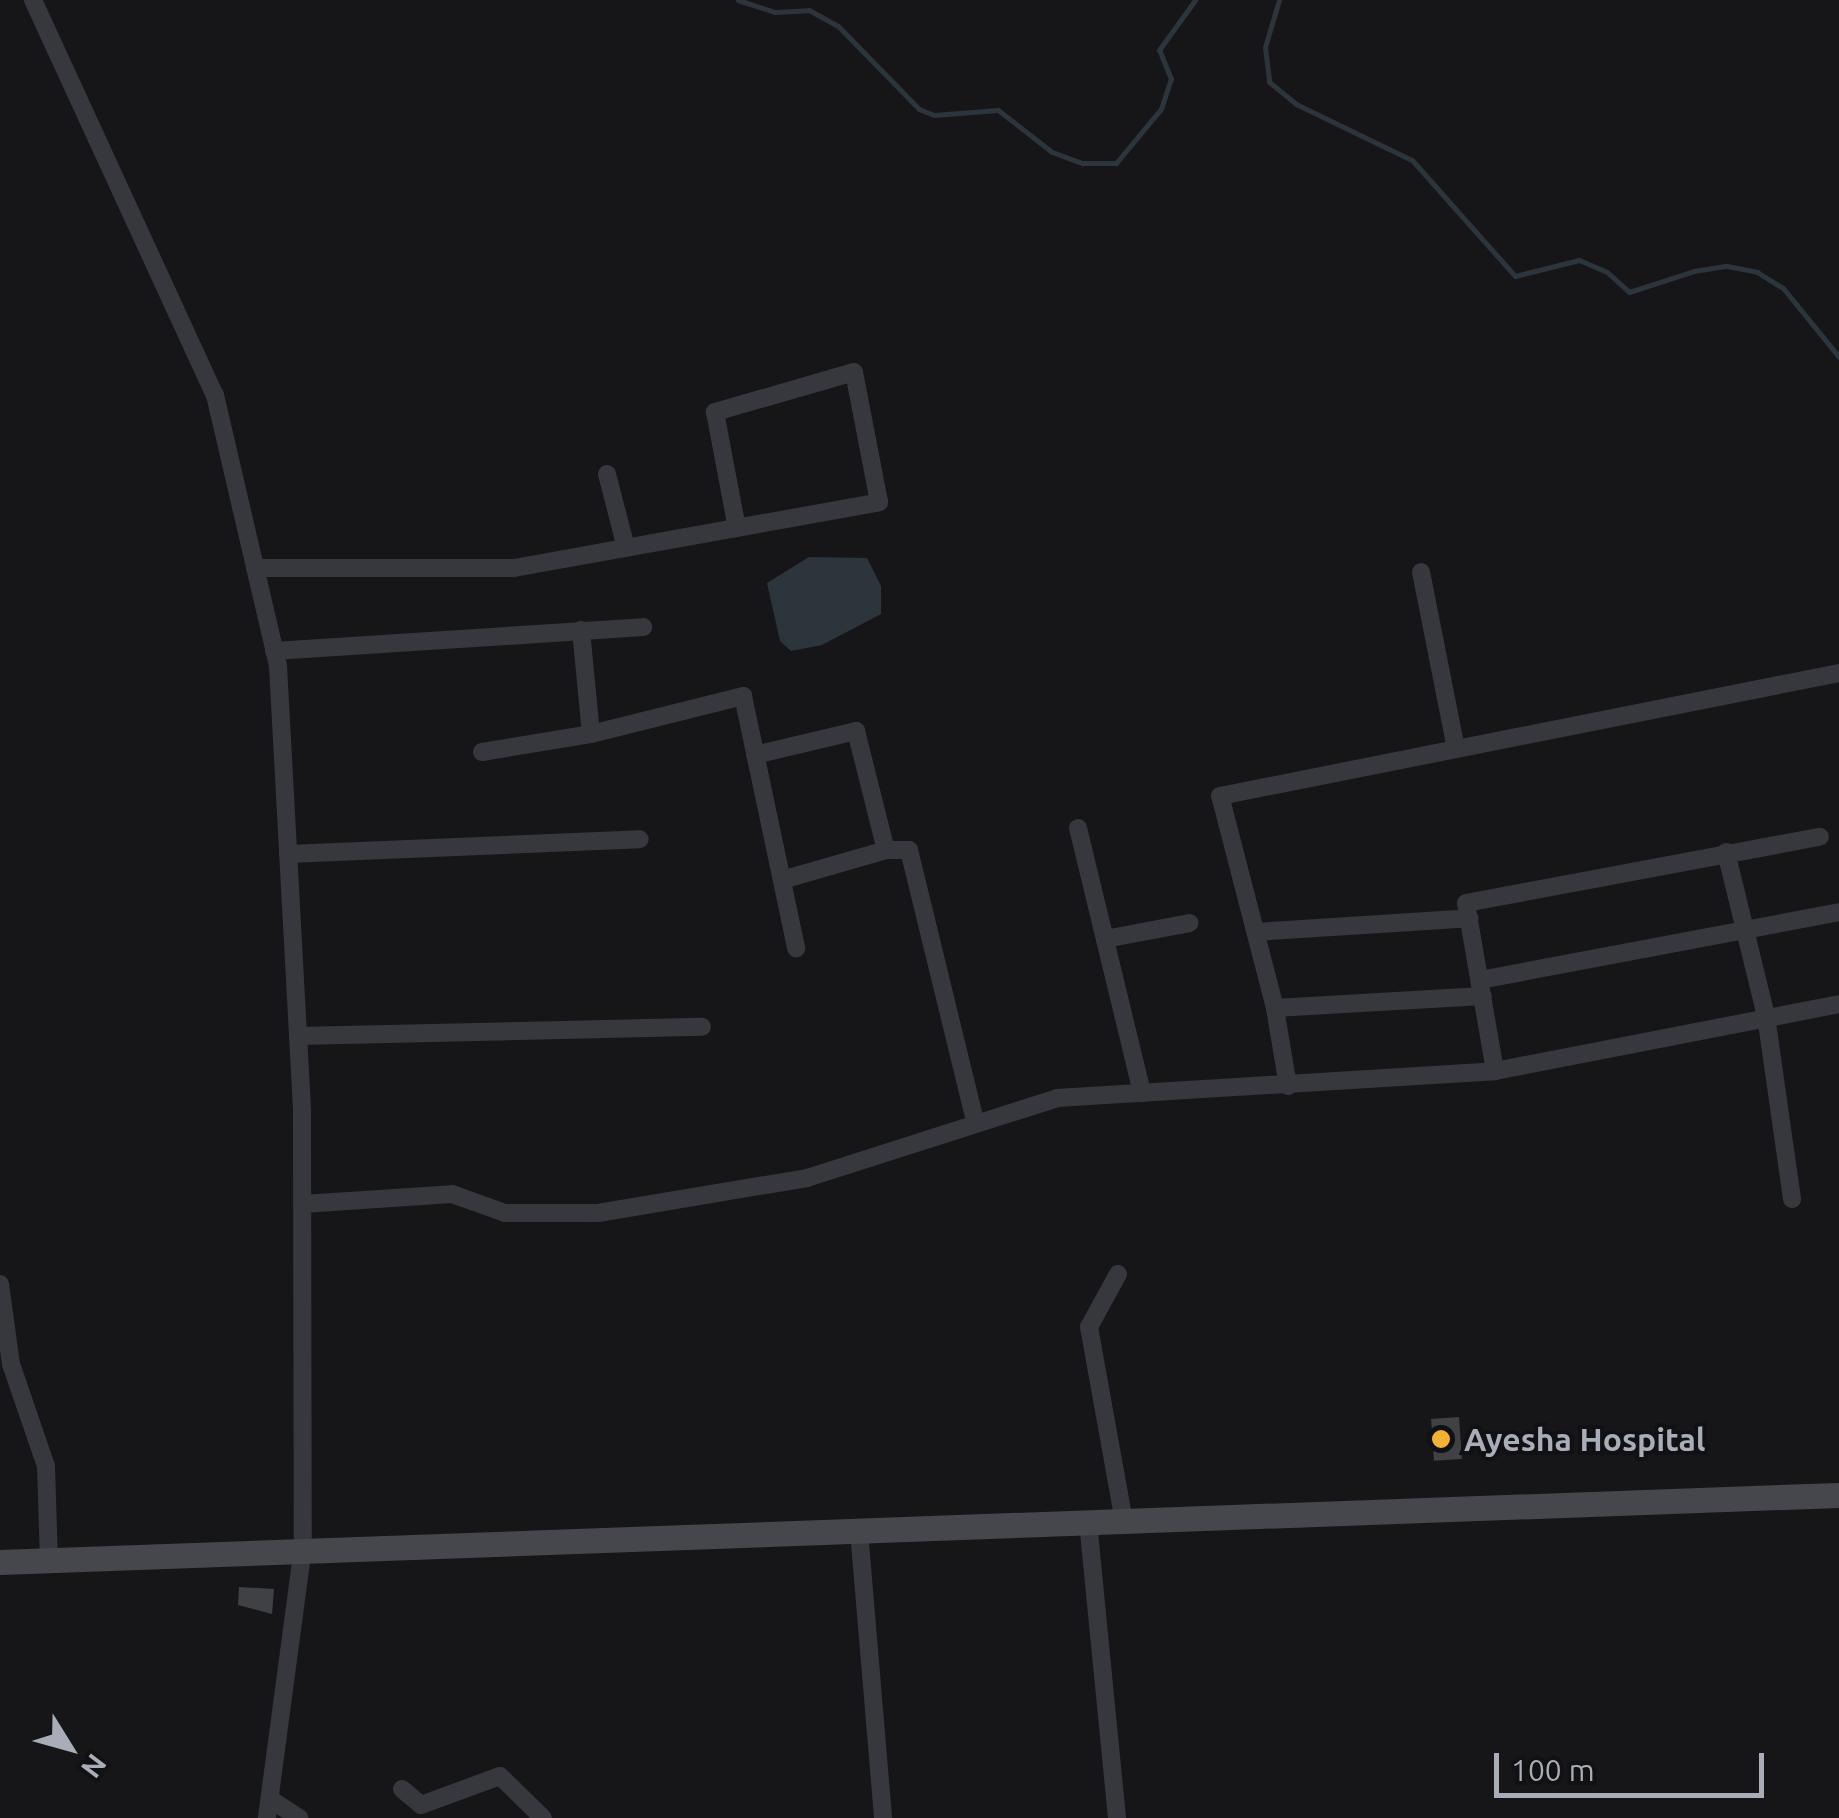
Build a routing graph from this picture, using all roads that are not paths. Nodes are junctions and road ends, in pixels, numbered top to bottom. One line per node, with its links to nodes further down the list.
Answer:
1 (33, 0): 5 (street)
2 (607, 474): 4 (street)
3 (736, 528): 3 (street); 4 (street)
4 (626, 548): 5 (street)
5 (255, 568): 9 (street)
6 (1420, 572): 12 (street)
7 (643, 627): 8 (street)
8 (581, 630): 9 (street); 11 (street)
9 (274, 650): 20 (street)
10 (1839, 673): 12 (street)
11 (591, 734): 13 (street); 14 (street)
12 (1456, 749): 26 (street)
13 (482, 752)
14 (755, 755): 18 (street); 21 (street)
15 (1078, 828): 27 (street)
16 (1820, 837): 19 (street)
17 (640, 838): 20 (street)
18 (886, 850): 21 (street); 38 (street)
19 (1726, 852): 23 (street); 25 (street)
20 (288, 854): 34 (street)
21 (782, 880): 28 (street)
22 (1839, 912): 25 (street)
23 (1470, 918): 26 (street); 29 (street)
24 (1190, 923): 27 (street)
25 (1745, 930): 29 (street); 32 (street)
26 (1256, 932): 31 (street)
27 (1105, 939): 37 (street)
28 (796, 948)
29 (1481, 988): 31 (street); 35 (street)
30 (1839, 1004): 32 (street)
31 (1275, 1008): 36 (street)
32 (1766, 1016): 35 (street); 39 (street)
33 (702, 1027): 34 (street)
34 (298, 1036): 40 (street)
35 (1494, 1072): 36 (street)
36 (1288, 1086): 37 (street)
37 (1142, 1093): 38 (street)
38 (976, 1120): 40 (street)
39 (1792, 1199)
40 (303, 1204): 47 (street)
41 (1118, 1274): 44 (street)
42 (0, 1284): 48 (street)
43 (1839, 1496): 44 (main road)
44 (1124, 1521): 45 (main road)
45 (1088, 1522): 46 (main road); 55 (street)
46 (858, 1530): 47 (main road); 54 (street)
47 (304, 1546): 48 (main road); 51 (street)
48 (48, 1560): 49 (main road)
49 (0, 1562)
50 (402, 1789): 53 (street)
51 (268, 1808): 52 (street)
52 (299, 1818)
53 (543, 1818)
54 (883, 1818)
55 (1118, 1818)

